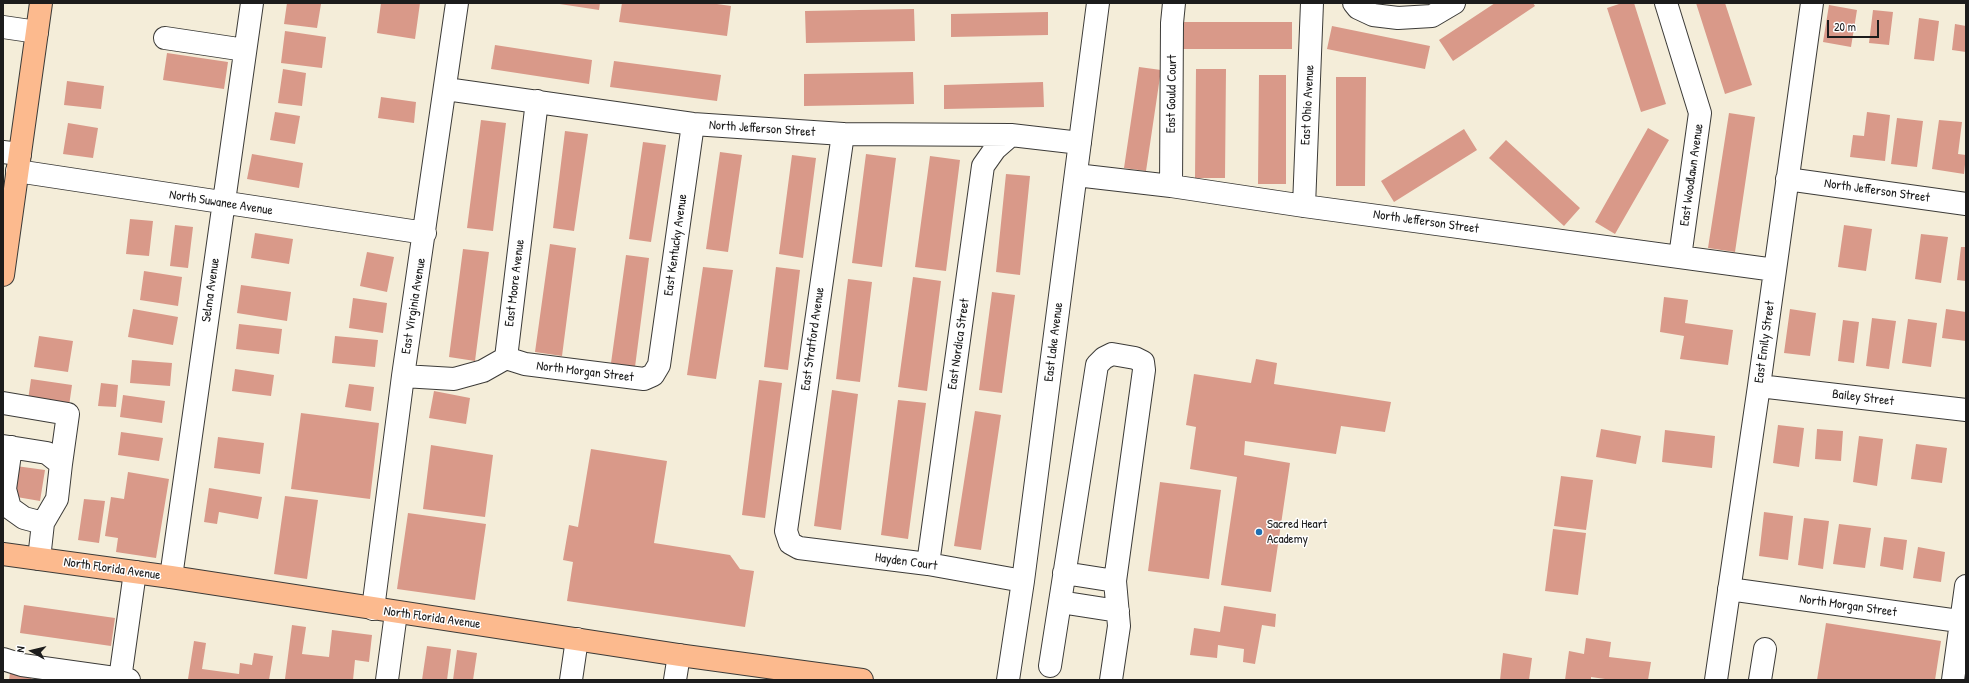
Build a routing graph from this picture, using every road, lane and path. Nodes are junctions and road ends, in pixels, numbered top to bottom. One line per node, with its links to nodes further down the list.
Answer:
1 (41, 3): 12 (main road)
2 (252, 3): 14 (street, Selma Avenue)
3 (457, 3): 15 (street, East Virginia Avenue)
4 (1098, 3): 20 (street, East Lake Avenue)
5 (1174, 3): 24 (street, East Gould Court)
6 (1312, 3): 27 (street, East Ohio Avenue)
7 (1354, 3): 8 (street)
8 (1454, 3)
9 (1666, 3): 29 (street, East Woodlawn Avenue)
10 (1812, 3): 23 (street, East Emily Street)
11 (3, 27): 12 (street)
12 (37, 32): 21 (main road)
13 (165, 38): 14 (street)
14 (245, 50): 25 (street, Selma Avenue)
15 (446, 89): 16 (street, North Jefferson Street); 28 (street, East Virginia Avenue)
16 (537, 101): 17 (street, North Jefferson Street); 32 (street, East Moore Avenue)
17 (693, 124): 18 (street, North Jefferson Street); 33 (street, East Kentucky Avenue)
18 (843, 134): 19 (street, North Jefferson Street); 41 (street, East Stratford Avenue)
19 (1011, 135): 20 (street, North Jefferson Street); 44 (street, East Nordica Street)
20 (1080, 143): 22 (street, East Lake Avenue)
21 (13, 159): 25 (street, North Suwanee Avenue); 31 (main road)
22 (1076, 175): 24 (street, North Jefferson Street); 48 (street, East Lake Avenue)
23 (1787, 179): 26 (street, North Jefferson Street); 30 (street, East Emily Street)
24 (1171, 186): 27 (street, North Jefferson Street)
25 (223, 203): 28 (street, North Suwanee Avenue); 47 (street, Selma Avenue)
26 (1966, 204)
27 (1304, 206): 29 (street, North Jefferson Street)
28 (425, 233): 34 (street, East Virginia Avenue)
29 (1680, 257): 30 (street, North Jefferson Street)
30 (1775, 270): 35 (street, East Emily Street)
31 (3, 275)
32 (506, 358): 33 (street, North Morgan Street); 34 (street)
33 (659, 365)
34 (403, 376): 53 (street, East Virginia Avenue)
35 (1759, 386): 37 (street, Bailey Street); 51 (street, East Emily Street)
36 (3, 403): 39 (street)
37 (1966, 410)
38 (7, 446): 39 (street); 40 (street)
39 (61, 464): 40 (street)
40 (43, 523): 43 (street)
41 (790, 543): 44 (street, Hayden Court)
42 (3, 554): 43 (main road, North Florida Avenue)
43 (39, 559): 45 (main road, North Florida Avenue)
44 (928, 564): 48 (street, Hayden Court)
45 (135, 572): 47 (main road, North Florida Avenue); 62 (street)
46 (1064, 573): 49 (street); 49 (street); 52 (street)
47 (171, 577): 53 (main road, North Florida Avenue)
48 (1023, 581): 67 (street, East Lake Avenue)
49 (1115, 581): 54 (street)
50 (1966, 586): 56 (street)
51 (1729, 589): 56 (street, North Morgan Street); 69 (street, East Emily Street)
52 (1060, 602): 54 (street); 61 (street)
53 (373, 609): 55 (main road, North Florida Avenue)
54 (1118, 611): 68 (street)
55 (396, 613): 57 (main road, North Florida Avenue); 63 (street)
56 (1964, 621): 71 (street)
57 (577, 639): 59 (main road, North Florida Avenue); 64 (street)
58 (1765, 649): 70 (street)
59 (679, 655): 65 (street); 66 (main road, North Florida Avenue)
60 (3, 659): 62 (street)
61 (1050, 666)
62 (125, 679)
63 (387, 680)
64 (571, 680)
65 (675, 680)
66 (862, 680)
67 (1008, 680)
68 (1111, 680)
69 (1716, 680)
70 (1760, 680)
71 (1953, 680)

